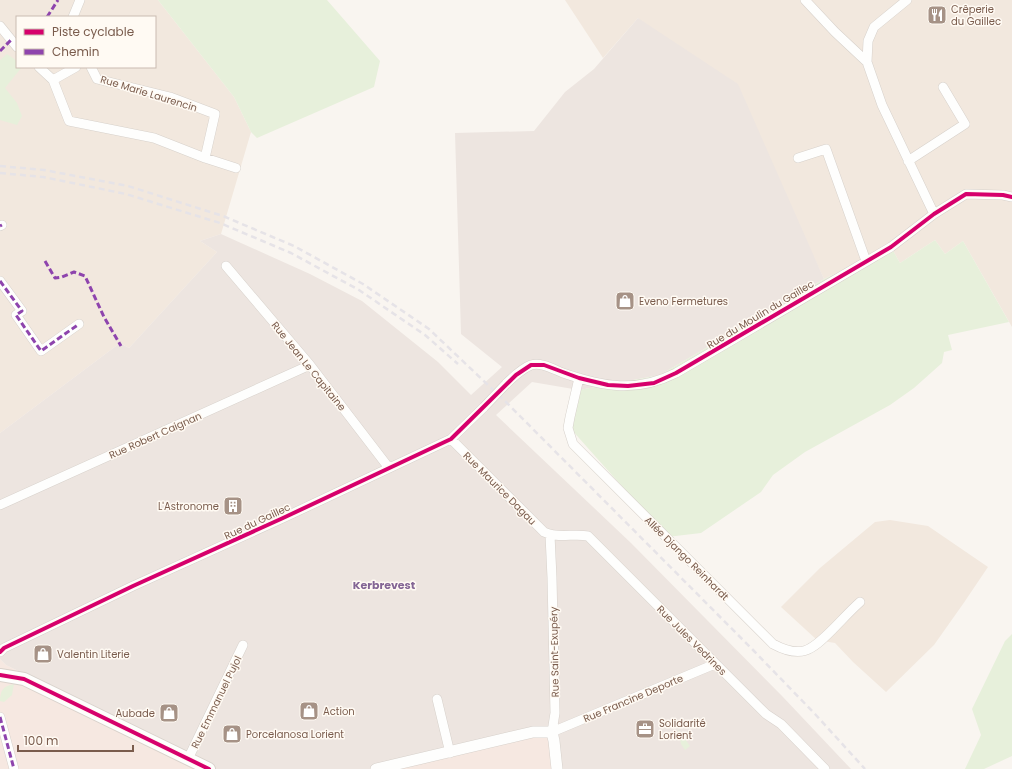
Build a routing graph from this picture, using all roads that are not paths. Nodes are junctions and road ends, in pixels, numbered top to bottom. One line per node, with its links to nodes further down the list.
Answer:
1 (80, 0): 4 (street)
2 (805, 0): 7 (street)
3 (907, 0): 7 (street)
4 (73, 16)
5 (0, 26): 6 (street)
6 (14, 43)
7 (867, 62): 15 (street)
8 (40, 68): 11 (street)
9 (74, 68): 11 (street)
10 (92, 68): 13 (street, Rue Marie Laurencin)
11 (53, 80): 13 (street)
12 (943, 87): 15 (street)
13 (201, 156): 16 (street)
14 (798, 158): 19 (street)
15 (908, 161): 18 (street)
16 (236, 168)
17 (1012, 197): 18 (street, Rue du Moulin du Gaillec)
18 (934, 214): 19 (street, Rue du Moulin du Gaillec)
19 (866, 261): 24 (street, Rue du Moulin du Gaillec)
20 (226, 266): 23 (street, Rue Jean Le Capitaine)
21 (0, 280): 22 (street)
22 (79, 324)
23 (310, 365): 27 (street, Rue Jean Le Capitaine); 28 (street, Rue Robert Caignan)
24 (579, 378): 25 (street, Rue du Moulin du Gaillec); 30 (street, Allée Django Reinhardt)
25 (506, 384): 26 (street, Rue du Gaillec, bridge)
26 (452, 439): 27 (street, Rue du Gaillec); 29 (street, Rue Maurice Dagau)
27 (389, 468): 32 (street, Rue du Gaillec)
28 (0, 504)
29 (550, 535): 33 (street, Rue Jules Vedrines); 37 (street, Rue Saint-Exupéry)
30 (860, 602)
31 (243, 645): 39 (street, Rue Emmanuel Pujol)
32 (0, 652)
33 (715, 664): 37 (street, Rue Francine Deporte); 44 (street, Rue Jules Vedrines)
34 (0, 675): 39 (main road)
35 (437, 698): 38 (street)
36 (0, 717): 40 (street)
37 (552, 732): 38 (street); 43 (street, Rue Saint-Exupéry)
38 (450, 752): 42 (street)
39 (188, 759): 41 (main road)
40 (14, 769)
41 (209, 769)
42 (376, 769)
43 (557, 769)
44 (825, 769)

